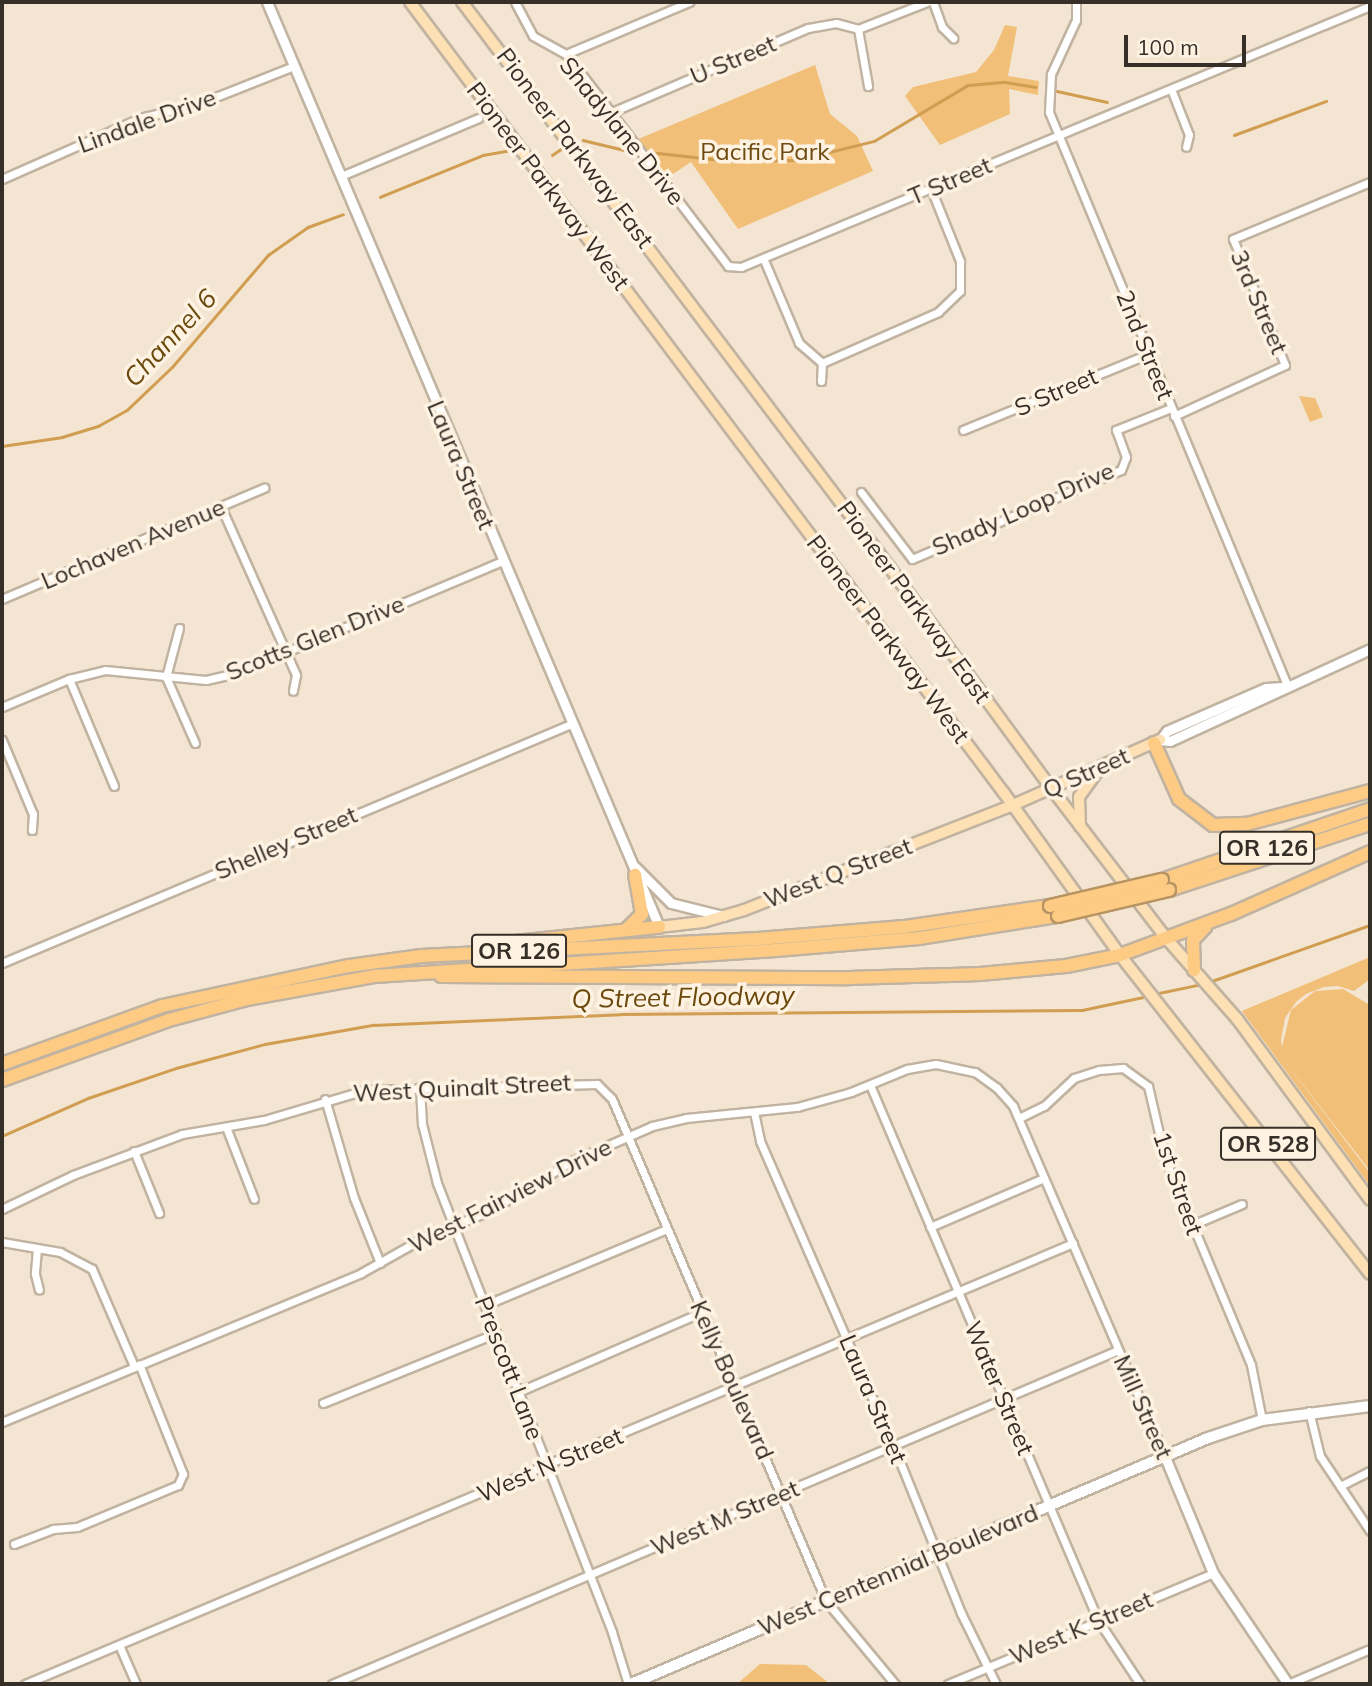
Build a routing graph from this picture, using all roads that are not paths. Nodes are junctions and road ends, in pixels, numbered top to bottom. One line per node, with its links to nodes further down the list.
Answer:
1 (267, 2): 13 (street, Laura Street)
2 (410, 2): 52 (main road, Pioneer Parkway West)
3 (462, 2): 50 (main road, Pioneer Parkway East)
4 (515, 2): 12 (street, Shadylane Drive)
5 (689, 2): 12 (street)
6 (927, 2): 10 (street, U Street)
7 (933, 2): 11 (street)
8 (1076, 2): 18 (street, 2nd Street)
9 (1370, 6): 15 (street, T Street)
10 (858, 29): 14 (street); 16 (street, U Street)
11 (953, 38)
12 (566, 54): 16 (street, Shadylane Drive)
13 (294, 65): 20 (street, Laura Street); 21 (street, Lindale Drive)
14 (868, 86)
15 (1171, 89): 18 (street, T Street); 19 (street)
16 (612, 112): 25 (street, Shadylane Drive)
17 (478, 118): 20 (street)
18 (1058, 135): 23 (street, T Street); 26 (street, 2nd Street)
19 (1186, 147)
20 (341, 176): 34 (street, Laura Street)
21 (2, 178)
22 (1370, 181): 29 (street, 3rd Street)
23 (931, 189): 24 (street, T Street); 27 (street)
24 (764, 260): 25 (street, T Street); 27 (street)
25 (727, 266)
26 (1148, 354): 29 (street, 2nd Street); 30 (street, S Street)
27 (822, 363): 28 (street)
28 (821, 380)
29 (1172, 412): 32 (street, Shady Loop Drive); 41 (street, 2nd Street)
30 (963, 430)
31 (264, 488): 33 (street, Lochaven Avenue)
32 (862, 492)
33 (221, 507): 35 (street, Lochaven Avenue); 38 (street)
34 (502, 561): 38 (street, Scotts Glen Drive); 44 (street, Laura Street)
35 (2, 599)
36 (180, 628): 39 (street)
37 (1370, 649): 41 (street, Q Street)
38 (285, 652): 39 (street, Scotts Glen Drive); 42 (street)
39 (166, 677): 40 (street, Scotts Glen Drive); 47 (street)
40 (69, 679): 43 (street, Scotts Glen Drive); 49 (street)
41 (1284, 686): 46 (street, Q Street)
42 (293, 691)
43 (2, 707)
44 (572, 724): 58 (street, Laura Street); 69 (street, Shelley Street)
45 (2, 740): 56 (street)
46 (1157, 742): 48 (main road, Q Street); 51 (highway)
47 (195, 743)
48 (1101, 766): 50 (main road, Q Street); 55 (main road)
49 (114, 786)
50 (1051, 788): 52 (main road, Q Street); 55 (main road, Pioneer Parkway East / OR 528)
51 (1370, 791)
52 (1013, 805): 62 (main road, West Q Street); 67 (main road, Pioneer Parkway West / OR 528)
53 (1370, 809): 60 (highway, OR 126)
54 (1370, 824): 60 (highway, OR 126)
55 (1080, 826): 66 (main road, Pioneer Parkway East / OR 528)
56 (33, 830)
57 (1370, 852): 63 (highway)
58 (628, 859): 59 (street, Laura Street); 62 (street)
59 (635, 875): 64 (street, Laura Street); 65 (highway)
60 (1165, 885): 61 (highway, OR 126, bridge)
61 (1054, 911): 68 (highway, OR 126); 71 (highway, OR 126)
62 (725, 916): 64 (main road, West Q Street)
63 (1214, 920): 66 (highway); 70 (highway)
64 (659, 927): 65 (highway)
65 (623, 931): 68 (highway)
66 (1166, 938): 67 (highway); 70 (main road, Pioneer Parkway East / OR 528)
67 (1120, 955): 71 (highway); 96 (main road, Pioneer Parkway West / OR 528)
68 (421, 956): 72 (highway, OR 126)
69 (2, 963)
70 (1194, 970): 84 (main road, Pioneer Parkway East / OR 528)
71 (375, 976): 73 (highway, OR 126)
72 (2, 1064)
73 (2, 1080)
74 (870, 1085): 77 (street, West Fairview Drive); 78 (street, West Fairview Drive); 90 (street, Water Street)
75 (420, 1087): 76 (street, West Quinalt Street); 80 (street, West Quinalt Street); 88 (street, Prescott Lane)
76 (325, 1099): 79 (street, West Quinalt Street); 95 (street)
77 (754, 1112): 80 (street, West Fairview Drive); 102 (street, Laura Street)
78 (1019, 1118): 82 (street, Mill Street); 89 (street, 1st Street)
79 (226, 1127): 81 (street, West Quinalt Street); 83 (street)
80 (627, 1137): 88 (street, West Fairview Drive); 91 (street, Kelly Boulevard)
81 (134, 1151): 86 (street, West Quinalt Street); 87 (street)
82 (1044, 1178): 90 (street); 93 (street, Mill Street)
83 (254, 1199)
84 (1370, 1200)
85 (1242, 1204): 89 (street)
86 (2, 1209)
87 (159, 1213)
88 (454, 1225): 95 (street, West Fairview Drive); 99 (street, Prescott Lane)
89 (1192, 1225): 111 (street, 1st Street)
90 (930, 1227): 98 (street, Water Street)
91 (667, 1229): 99 (street); 100 (street, Kelly Boulevard)
92 (2, 1242): 94 (street)
93 (1073, 1243): 98 (street, West N Street); 103 (street, Mill Street)
94 (37, 1249): 97 (street); 104 (street)
95 (380, 1264): 104 (street, West Fairview Drive)
96 (1370, 1274)
97 (40, 1290)
98 (958, 1292): 102 (street, West N Street); 107 (street, Water Street)
99 (485, 1306): 101 (street, Prescott Lane)
100 (702, 1312): 105 (street, Kelly Boulevard); 106 (street)
101 (496, 1333): 106 (street, Prescott Lane); 108 (street)
102 (848, 1339): 105 (street, West N Street); 113 (street, Laura Street)
103 (1118, 1350): 107 (street, West M Street); 114 (street, Mill Street)
104 (137, 1365): 112 (street, West Fairview Drive); 121 (street)
105 (735, 1387): 115 (street, West N Street); 118 (street, Kelly Boulevard)
106 (518, 1392): 115 (street, Prescott Lane)
107 (1005, 1400): 113 (street, West M Street); 119 (street, Water Street)
108 (323, 1403)
109 (1370, 1406): 110 (main road, West Centennial Boulevard)
110 (1309, 1411): 111 (main road, West Centennial Boulevard); 117 (street)
111 (1262, 1420): 114 (main road, West Centennial Boulevard)
112 (2, 1422)
113 (894, 1447): 118 (street, West M Street); 122 (street, Laura Street)
114 (1165, 1457): 119 (main road, West Centennial Boulevard); 123 (street, Mill Street)
115 (548, 1466): 124 (street, Prescott Lane); 127 (street, West N Street)
116 (1370, 1471): 117 (street)
117 (1339, 1486): 120 (street)
118 (781, 1494): 124 (street, West M Street); 125 (street, Kelly Boulevard)
119 (1049, 1506): 122 (main road, West Centennial Boulevard); 126 (street, Water Street)
120 (1370, 1531)
121 (14, 1544)
122 (937, 1554): 125 (main road, West Centennial Boulevard); 129 (street, Laura Street)
123 (1213, 1573): 126 (street, West K Street); 138 (street, Mill Street)
124 (590, 1575): 132 (street, West M Street); 133 (street, Prescott Lane)
125 (826, 1601): 133 (main road, West Centennial Boulevard); 134 (street, Kelly Boulevard)
126 (1098, 1620): 129 (street, West K Street); 137 (street, Water Street)
127 (120, 1645): 130 (street, West N Street); 131 (street)
128 (1370, 1649): 138 (street)
129 (986, 1668): 135 (street, West K Street); 136 (street, Laura Street)
130 (25, 1684)
131 (136, 1684)
132 (332, 1684)
133 (629, 1684)
134 (895, 1684)
135 (948, 1684)
136 (996, 1684)
137 (1140, 1684)
138 (1288, 1684)

